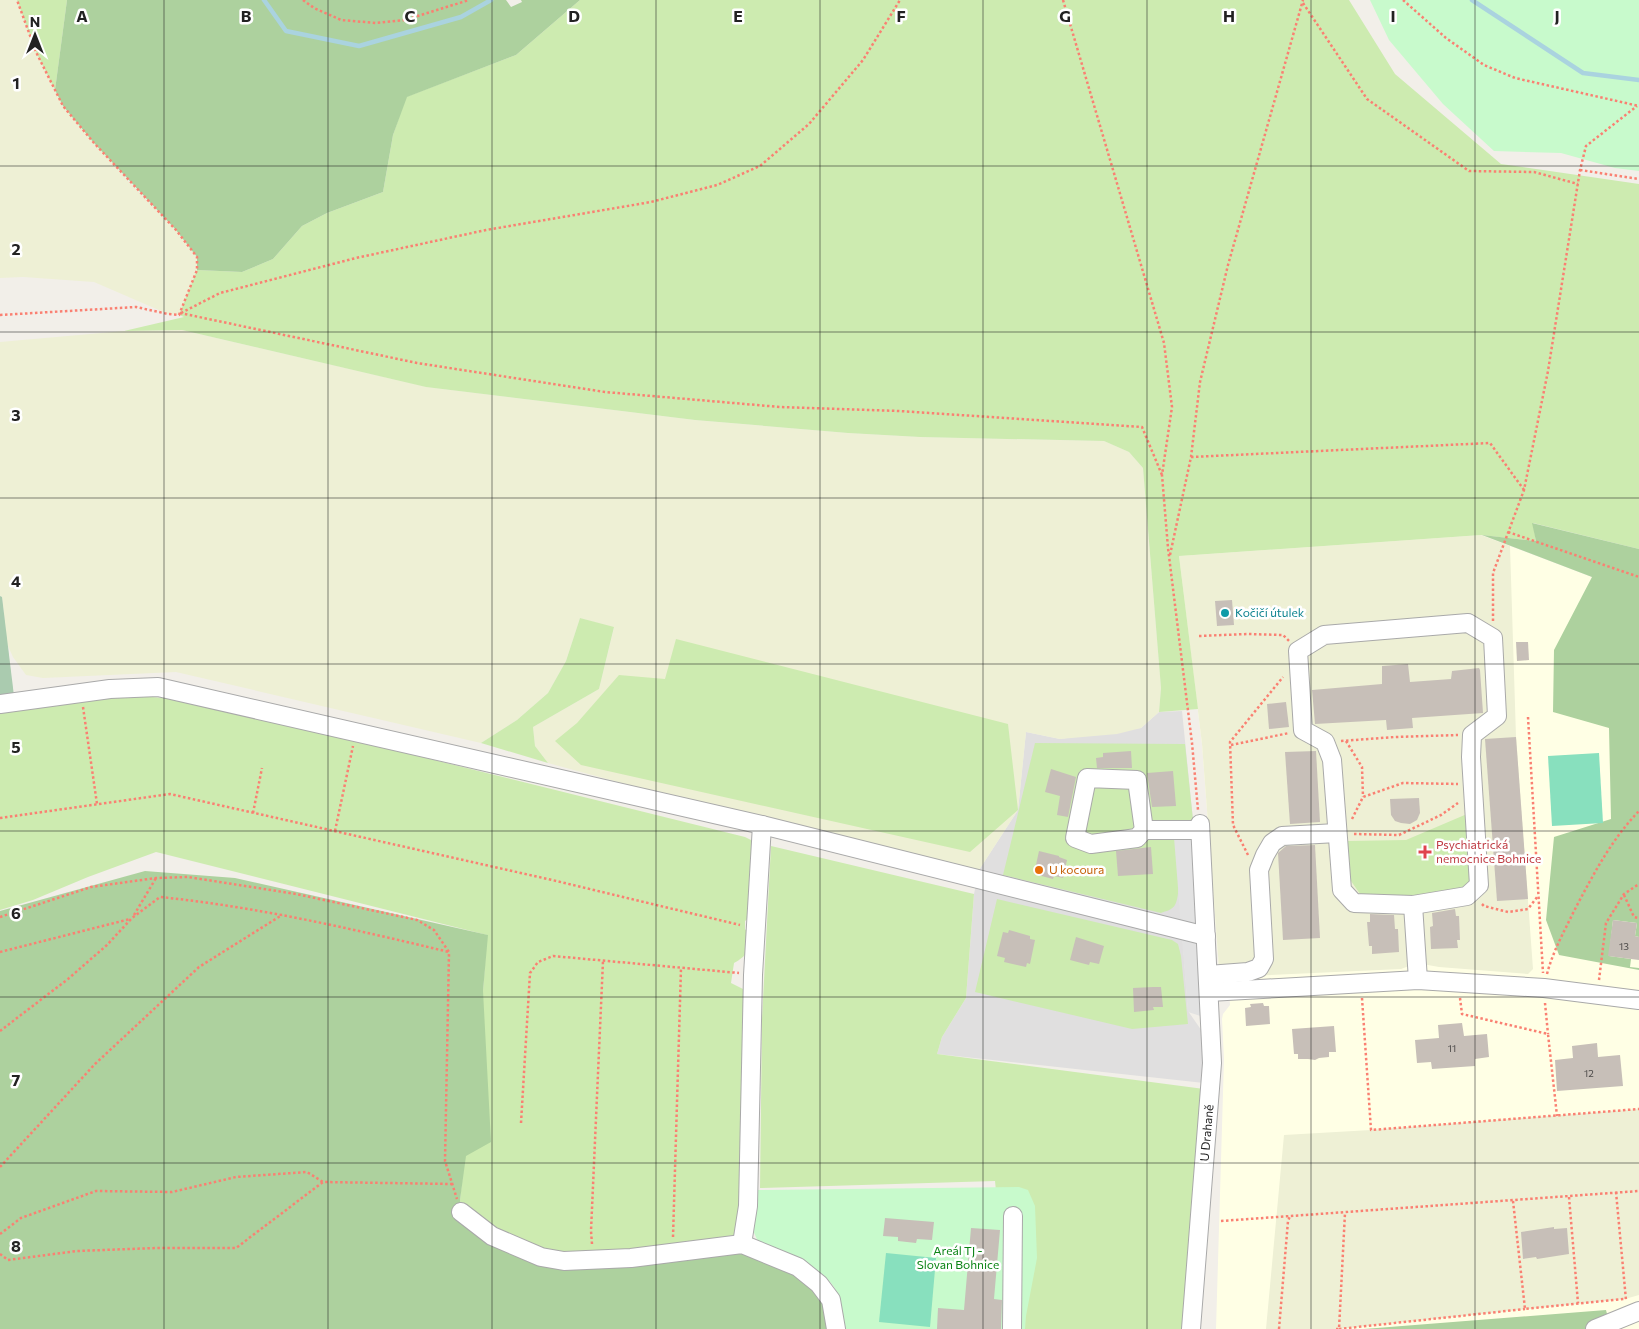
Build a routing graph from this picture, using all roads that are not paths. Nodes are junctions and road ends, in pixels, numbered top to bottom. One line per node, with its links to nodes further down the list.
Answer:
1 (0, 704): 2 (street)
2 (762, 825): 6 (street); 12 (street)
3 (1144, 830): 3 (street); 6 (street, U Drahaně)
4 (1341, 834): 5 (street); 5 (street); 8 (street)
5 (1412, 905): 7 (street)
6 (1206, 936): 8 (street, U Drahaně)
7 (1418, 980): 8 (street); 9 (street)
8 (1209, 984): 16 (street, U Drahaně)
9 (1639, 1000)
10 (461, 1212): 12 (street)
11 (1013, 1216): 15 (street)
12 (742, 1244): 14 (street)
13 (1633, 1307): 17 (street)
14 (836, 1329)
15 (1012, 1329)
16 (1191, 1329)
17 (1595, 1329)

